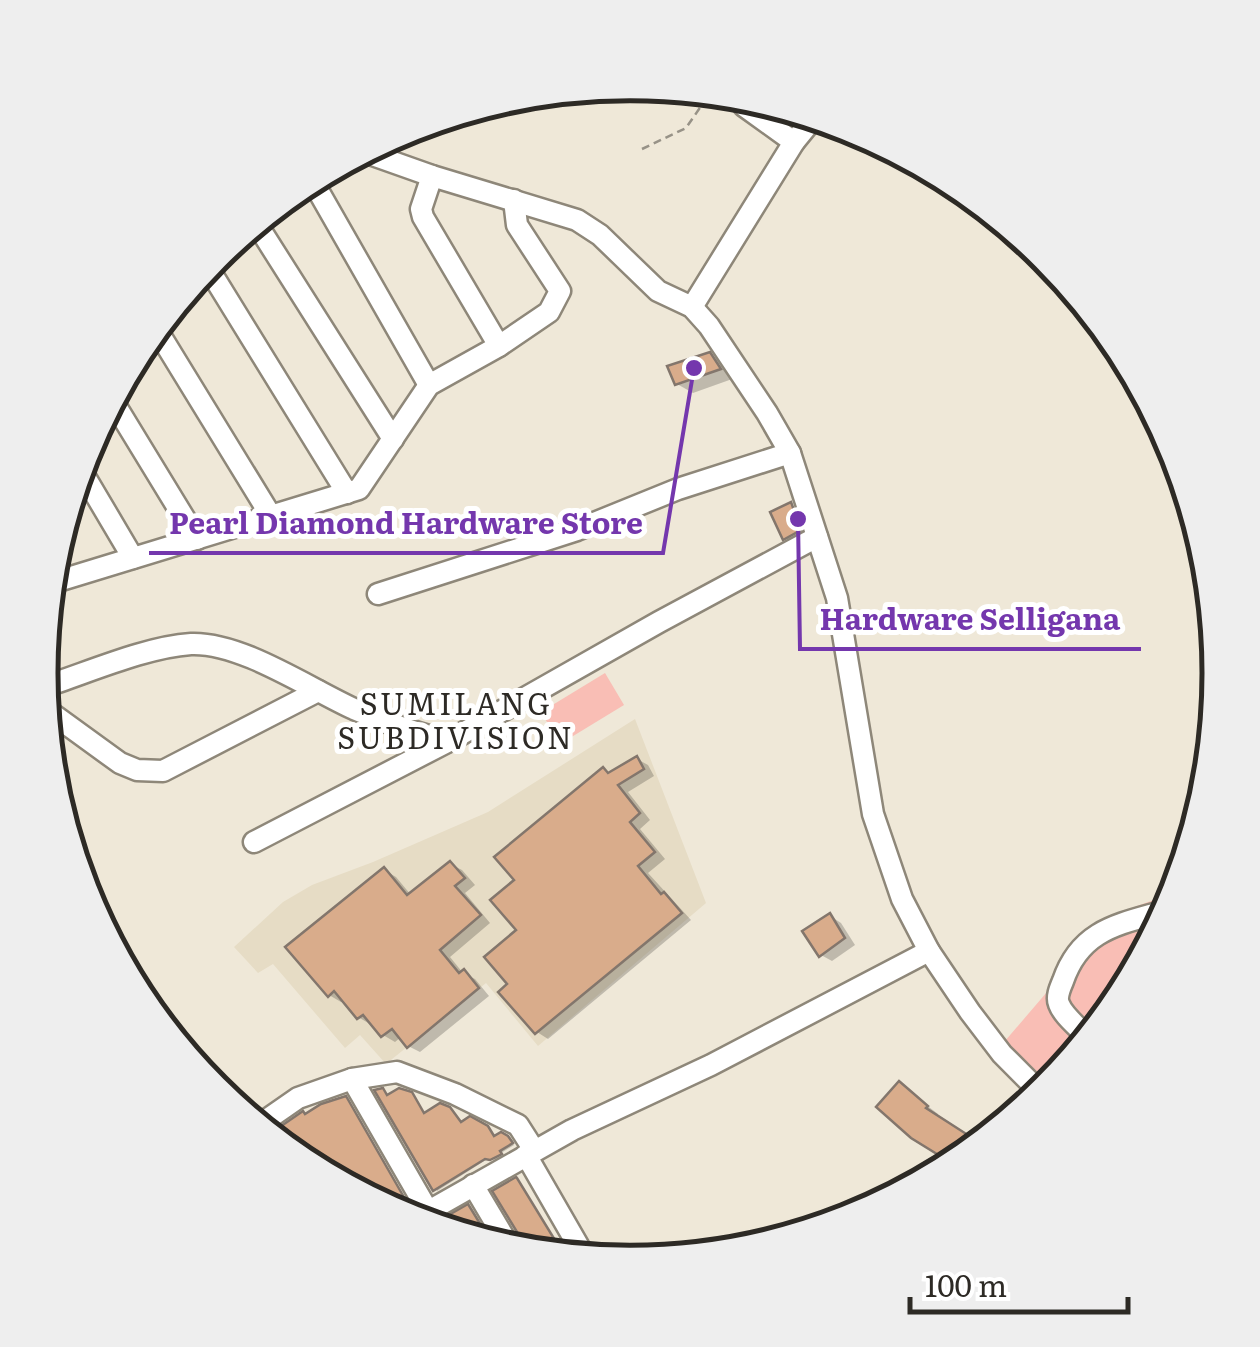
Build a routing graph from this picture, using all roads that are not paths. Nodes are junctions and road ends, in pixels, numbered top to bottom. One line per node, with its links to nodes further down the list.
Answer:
1 (758, 116): 3 (street)
2 (805, 129): 3 (street)
3 (794, 142): 10 (street)
4 (381, 158): 5 (street)
5 (432, 176): 7 (street); 12 (street)
6 (319, 193): 13 (street)
7 (514, 200): 10 (street); 12 (street)
8 (263, 234): 15 (street)
9 (215, 280): 18 (street)
10 (692, 307): 16 (street)
11 (164, 342): 19 (street)
12 (500, 346): 13 (street)
13 (429, 385): 15 (street)
14 (120, 414): 21 (street)
15 (393, 439): 18 (street)
16 (790, 453): 20 (street); 24 (street)
17 (89, 486): 22 (street)
18 (347, 493): 19 (street)
19 (272, 516): 21 (street)
20 (817, 537): 28 (street); 31 (street)
21 (197, 539): 22 (street)
22 (132, 558): 23 (street)
23 (66, 576)
24 (378, 594)
25 (58, 682): 26 (street)
26 (318, 691): 27 (street); 28 (street)
27 (60, 719)
28 (449, 741): 29 (street)
29 (254, 842)
30 (1148, 916): 32 (street)
31 (928, 951): 34 (street); 36 (street)
32 (1079, 1028)
33 (352, 1079): 35 (street); 36 (street); 38 (street)
34 (1030, 1082)
35 (270, 1118)
36 (530, 1153): 37 (street); 41 (street)
37 (473, 1186): 39 (street); 40 (street)
38 (419, 1205)
39 (434, 1211)
40 (500, 1230)
41 (576, 1243)

